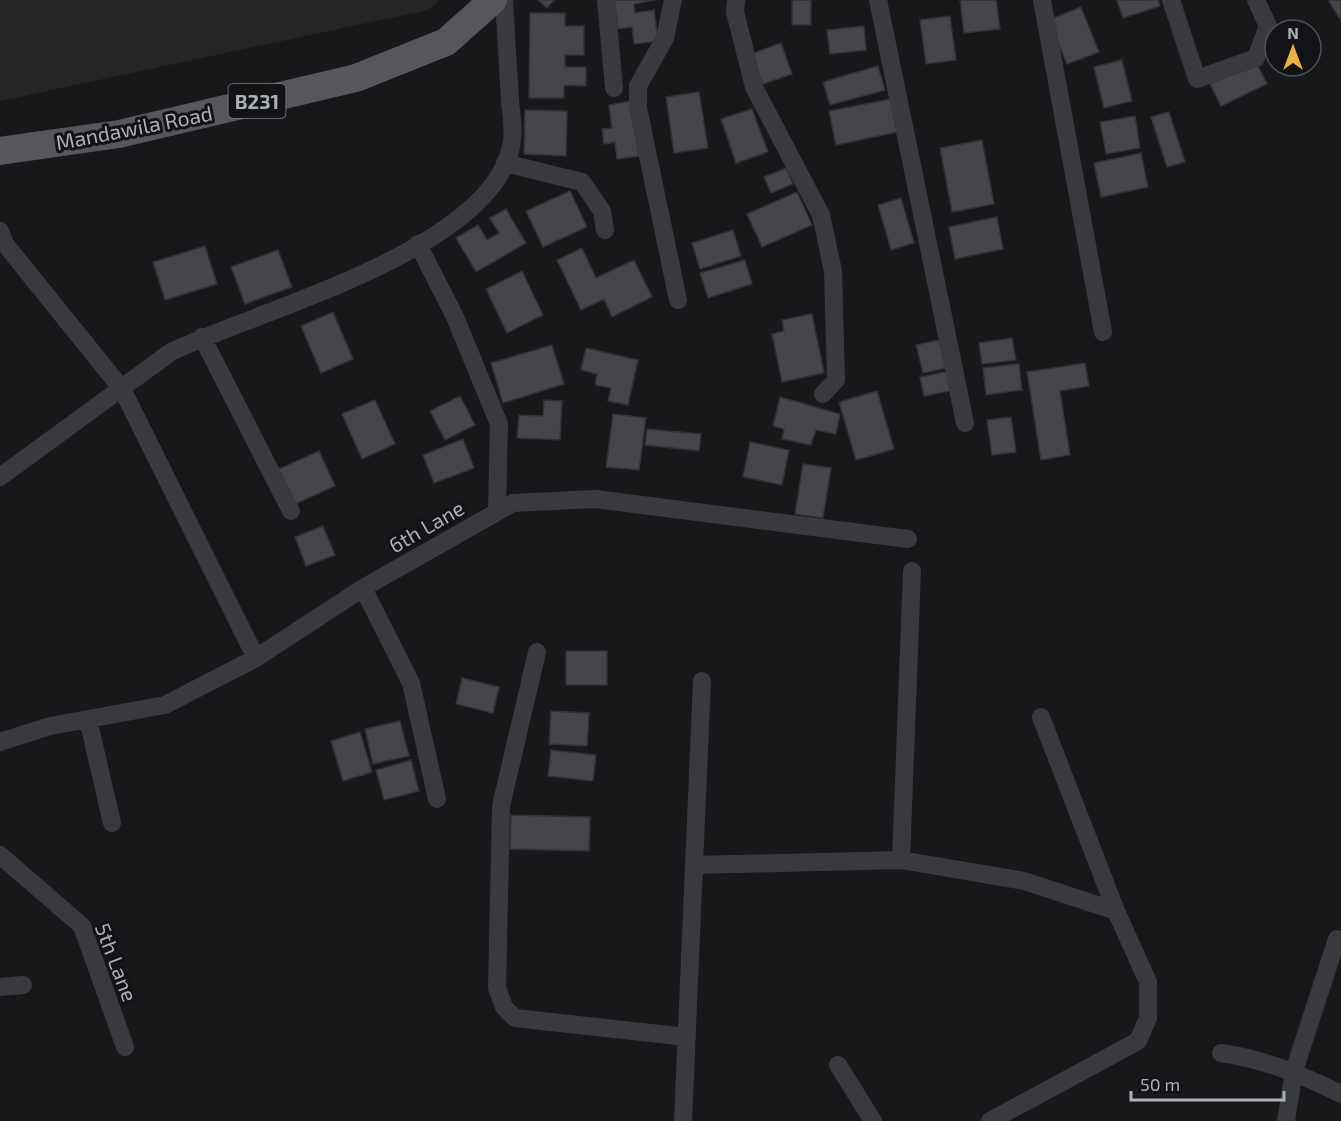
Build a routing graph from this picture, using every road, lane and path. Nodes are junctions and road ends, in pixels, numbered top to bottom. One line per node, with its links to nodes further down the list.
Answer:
1 (493, 0): 11 (main road, Mandawila Road / B231)
2 (504, 0): 12 (street)
3 (606, 0): 10 (street)
4 (673, 0): 16 (street)
5 (736, 0): 20 (street)
6 (878, 0): 21 (street)
7 (1042, 0): 17 (street)
8 (1171, 0): 9 (street)
9 (1256, 0)
10 (614, 88)
11 (0, 151)
12 (505, 163): 13 (street); 15 (street)
13 (605, 230)
14 (2, 241): 19 (street)
15 (418, 244): 18 (street); 23 (street)
16 (678, 300)
17 (1103, 332)
18 (202, 337): 19 (street); 24 (street)
19 (122, 389): 22 (street); 29 (street)
20 (823, 394)
21 (965, 423)
22 (0, 477)
23 (497, 510): 25 (street, 6th Lane); 27 (street, 6th Lane)
24 (291, 511)
25 (908, 539)
26 (912, 571): 37 (street)
27 (363, 588): 29 (street, 6th Lane); 34 (street)
28 (537, 652): 43 (street)
29 (256, 658): 32 (street, 6th Lane)
30 (702, 681): 38 (street)
31 (1041, 717): 39 (street)
32 (88, 719): 33 (street, 6th Lane); 35 (street)
33 (0, 742)
34 (437, 800)
35 (112, 823)
36 (0, 855): 44 (street, 5th Lane)
37 (902, 860): 38 (street); 39 (street)
38 (696, 865): 43 (street)
39 (1116, 911): 51 (street)
40 (1337, 939): 47 (street)
41 (23, 985): 42 (street)
42 (0, 987)
43 (687, 1037): 49 (street)
44 (125, 1047)
45 (1221, 1053): 47 (street)
46 (838, 1065): 50 (street)
47 (1294, 1071): 48 (street); 52 (street)
48 (1341, 1094)
49 (682, 1121)
50 (873, 1121)
51 (990, 1121)
52 (1286, 1121)

